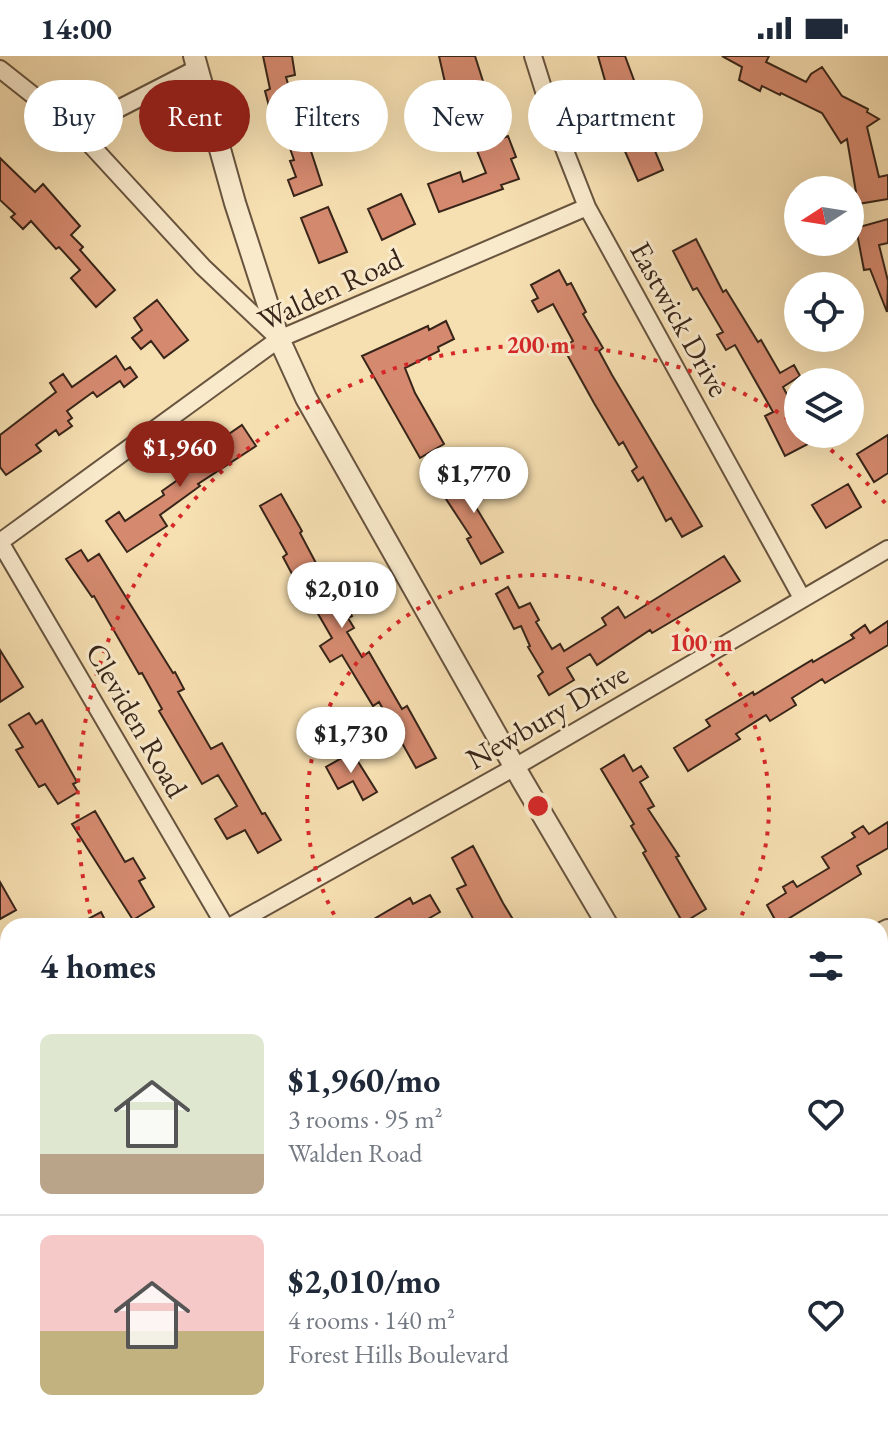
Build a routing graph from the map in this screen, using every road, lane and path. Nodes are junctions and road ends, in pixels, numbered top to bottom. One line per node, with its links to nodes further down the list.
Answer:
1 (533, 56): 7 (street, Eastwick Drive)
2 (195, 63): 5 (street); 8 (street)
3 (0, 69): 4 (street)
4 (24, 88)
5 (123, 104)
6 (97, 152): 8 (street)
7 (587, 207): 8 (street, Walden Road); 11 (street, Eastwick Drive)
8 (279, 339): 9 (street, Walden Road); 12 (street)
9 (0, 542): 13 (street, Cleviden Road)
10 (888, 549): 11 (street, Newbury Drive)
11 (802, 598): 12 (street, Newbury Drive)
12 (515, 767): 14 (street, Newbury Drive); 15 (street)
13 (223, 918)
14 (242, 918)
15 (603, 918)

